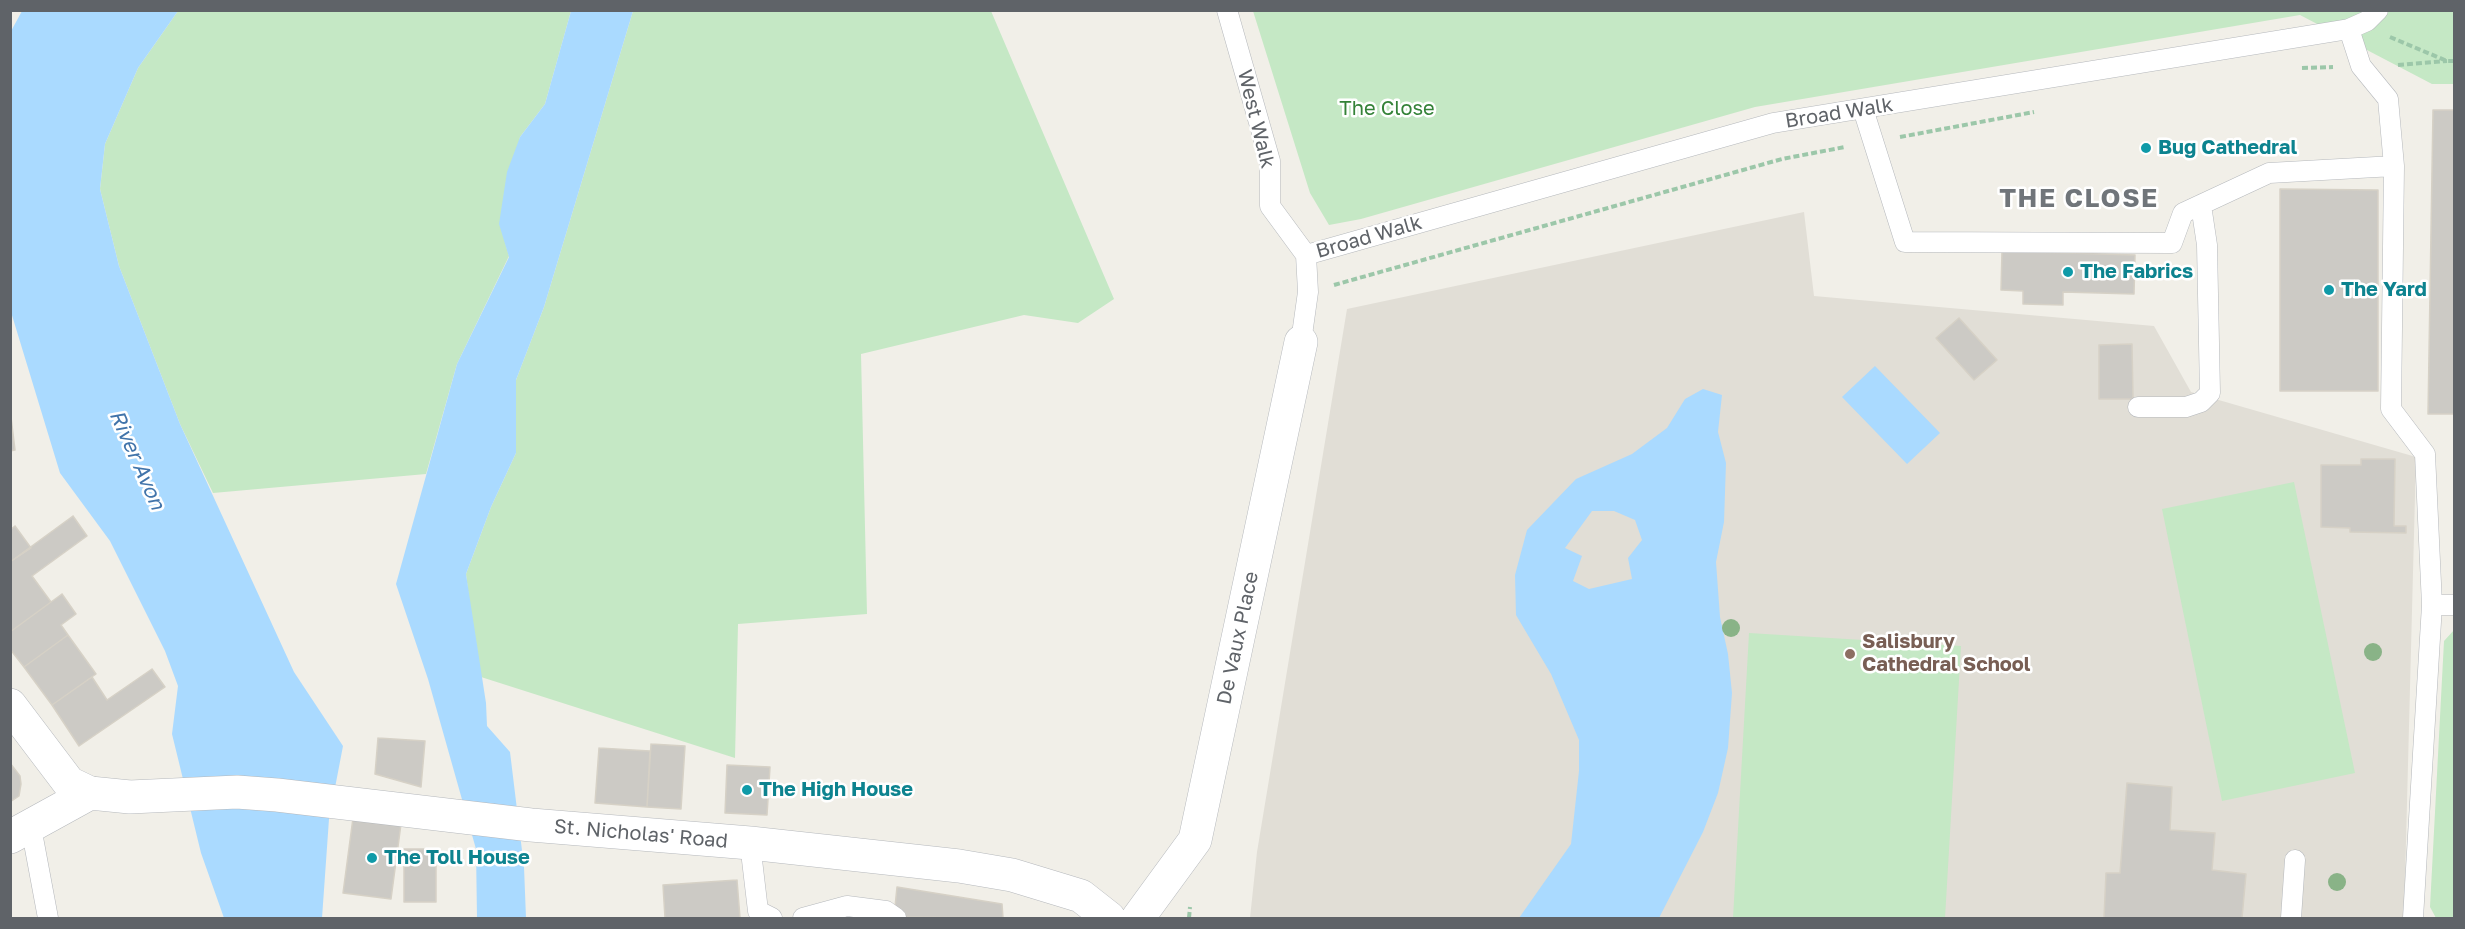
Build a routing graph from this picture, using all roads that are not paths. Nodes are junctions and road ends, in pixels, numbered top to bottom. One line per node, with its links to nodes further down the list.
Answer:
1 (1227, 10): 7 (lane, West Walk)
2 (2373, 16): 3 (lane, Broad Walk)
3 (2349, 29): 4 (lane, Broad Walk); 5 (lane)
4 (1863, 109): 6 (lane); 7 (lane, Broad Walk)
5 (2394, 166): 6 (lane); 10 (lane)
6 (2201, 205): 9 (lane)
7 (1306, 255): 8 (lane)
8 (1301, 342): 22 (street, De Vaux Place)
9 (2138, 407)
10 (2433, 605): 11 (lane); 24 (lane)
11 (2454, 605)
12 (10, 705): 13 (street)
13 (90, 793): 14 (street); 15 (street, St. Nicholas' Road)
14 (21, 832): 17 (lane)
15 (750, 843): 18 (lane); 21 (street, St. Nicholas' Road)
16 (2295, 860): 23 (lane)
17 (48, 918)
18 (772, 918)
19 (803, 918): 20 (lane)
20 (896, 918)
21 (1109, 918)
22 (1138, 918)
23 (2291, 918)
24 (2413, 918)

